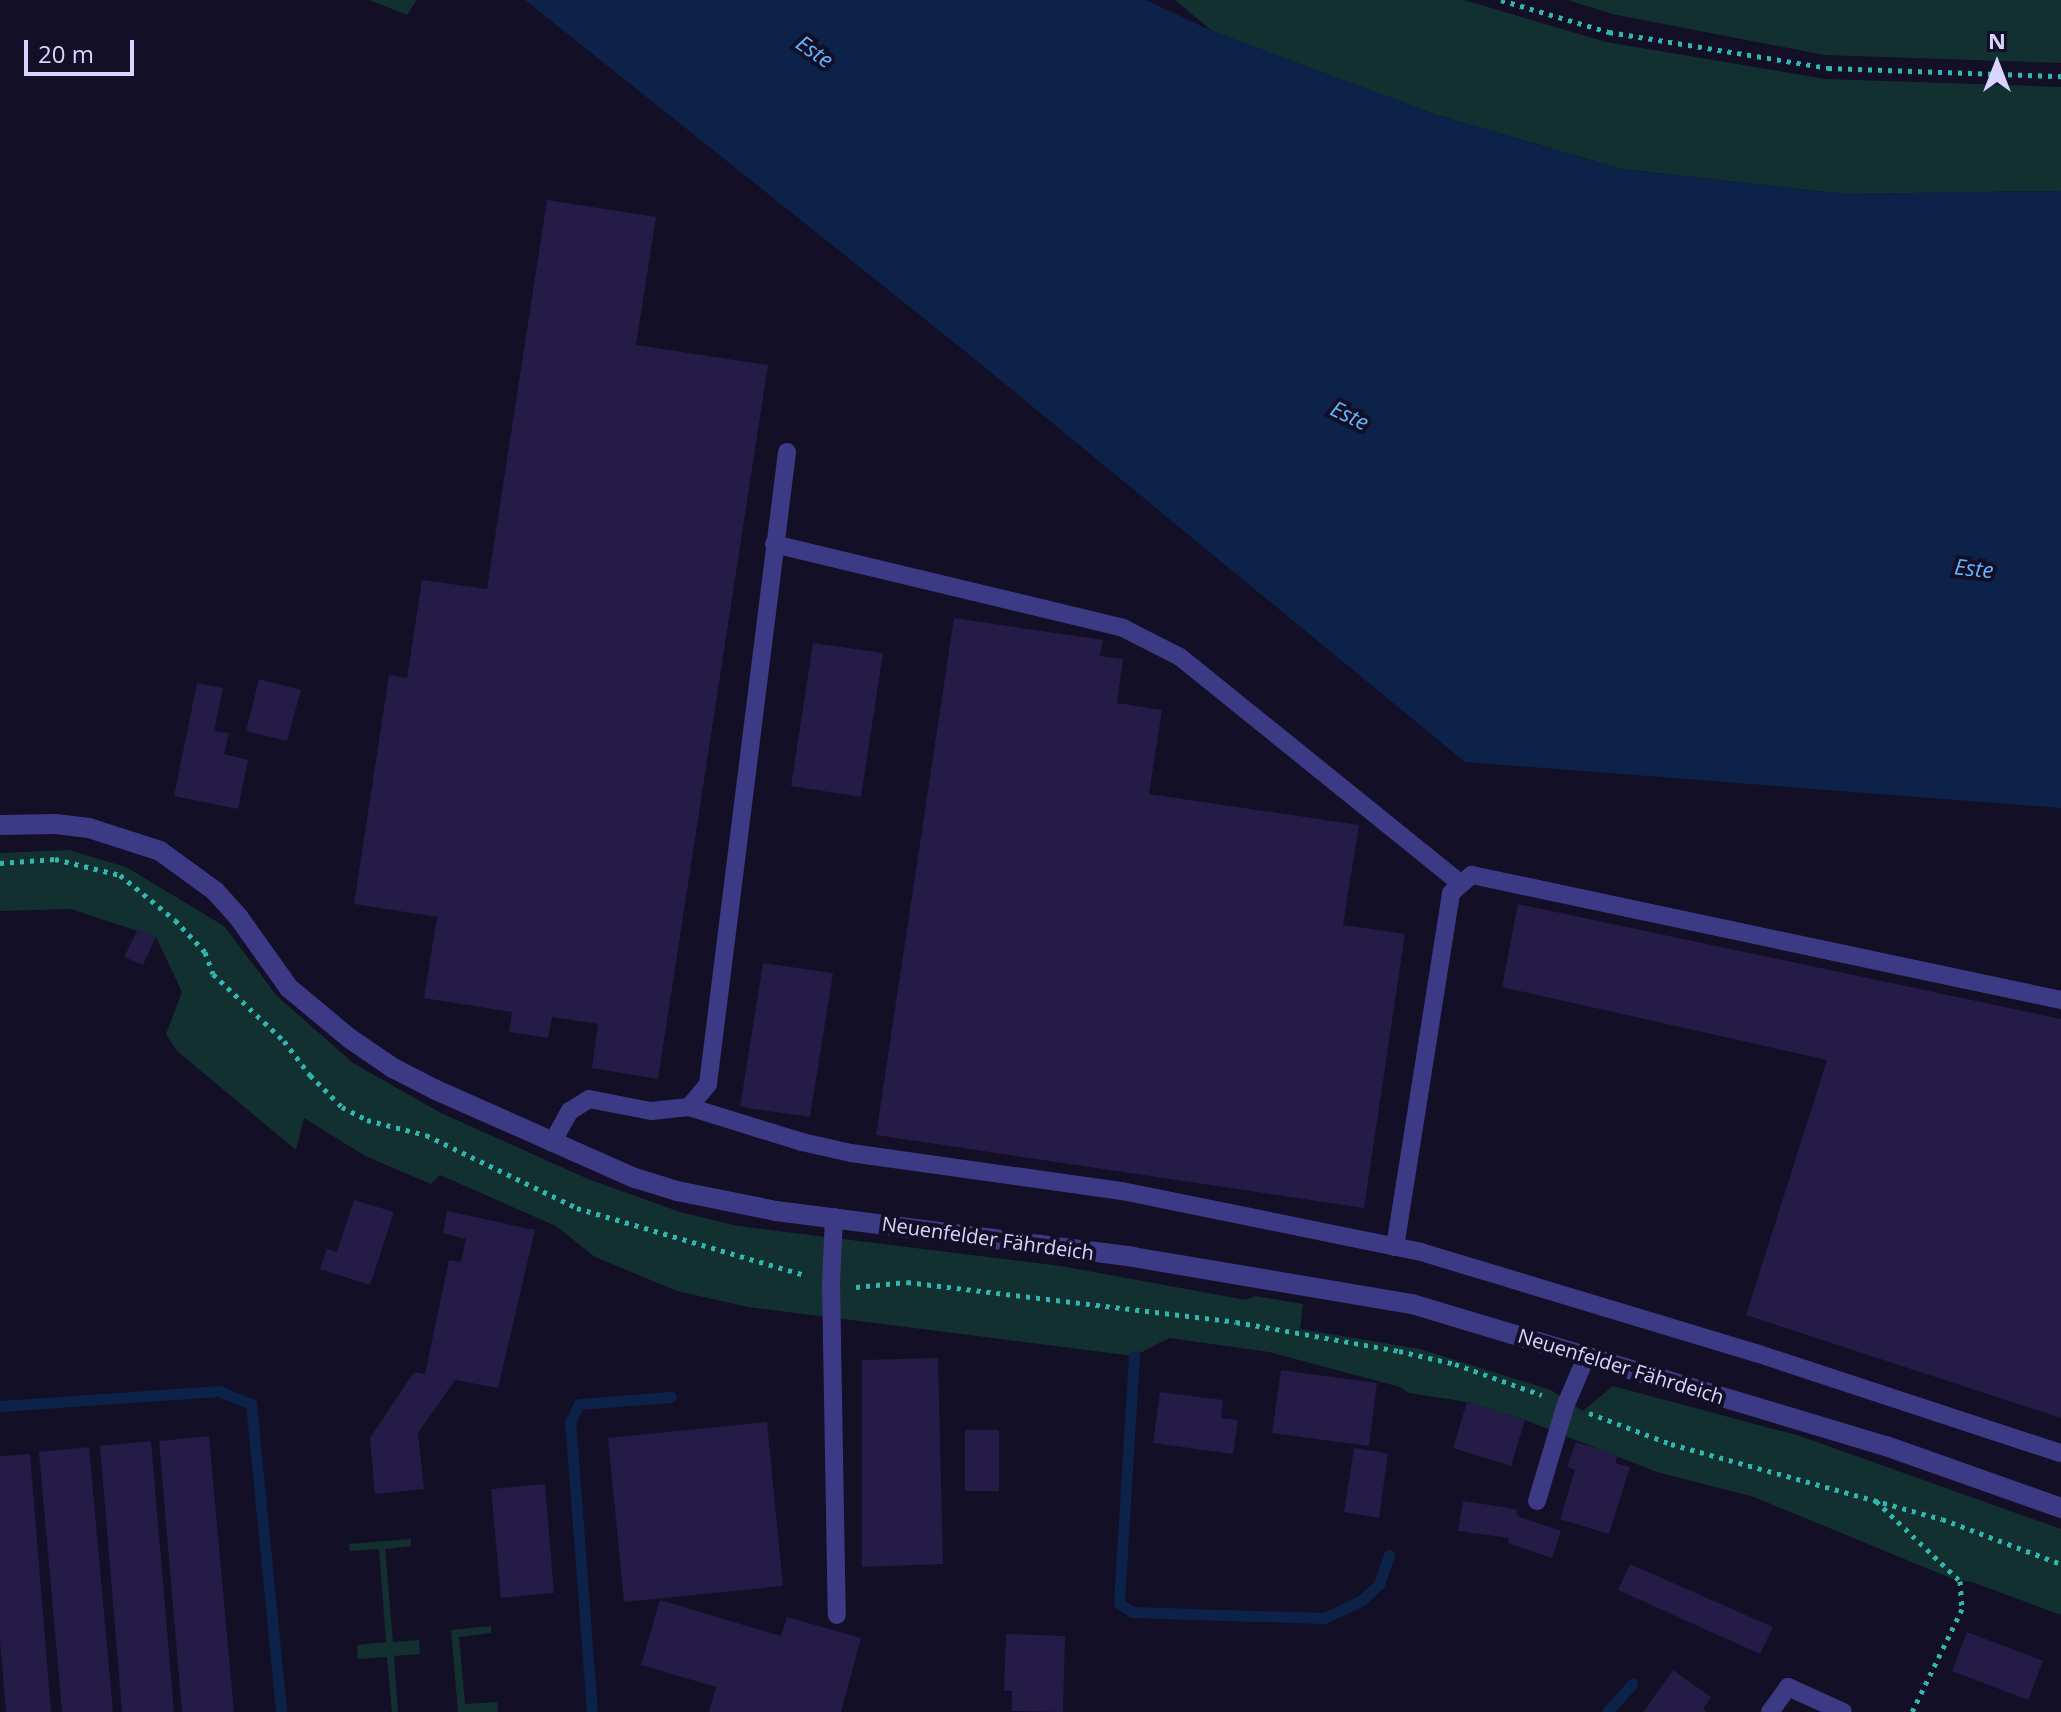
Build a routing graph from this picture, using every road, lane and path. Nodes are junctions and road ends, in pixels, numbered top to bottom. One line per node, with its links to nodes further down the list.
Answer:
1 (1501, 0): 2 (path)
2 (2061, 76)
3 (787, 452): 4 (lane)
4 (774, 544): 6 (lane); 8 (lane)
5 (0, 825): 9 (street, Neuenfelder Fährdeich)
6 (1461, 884): 7 (lane); 11 (lane)
7 (2061, 1000)
8 (689, 1107): 9 (lane); 11 (lane)
9 (552, 1143): 10 (street, Neuenfelder Fährdeich)
10 (834, 1217): 12 (street, Neuenfelder Fährdeich); 17 (lane)
11 (1395, 1247): 13 (lane)
12 (1587, 1355): 15 (lane); 16 (street, Neuenfelder Fährdeich)
13 (2061, 1453)
14 (1875, 1499): 20 (path)
15 (1537, 1501)
16 (2061, 1508)
17 (837, 1615)
18 (1770, 1712): 19 (lane)
19 (1843, 1712)
20 (1912, 1712)

